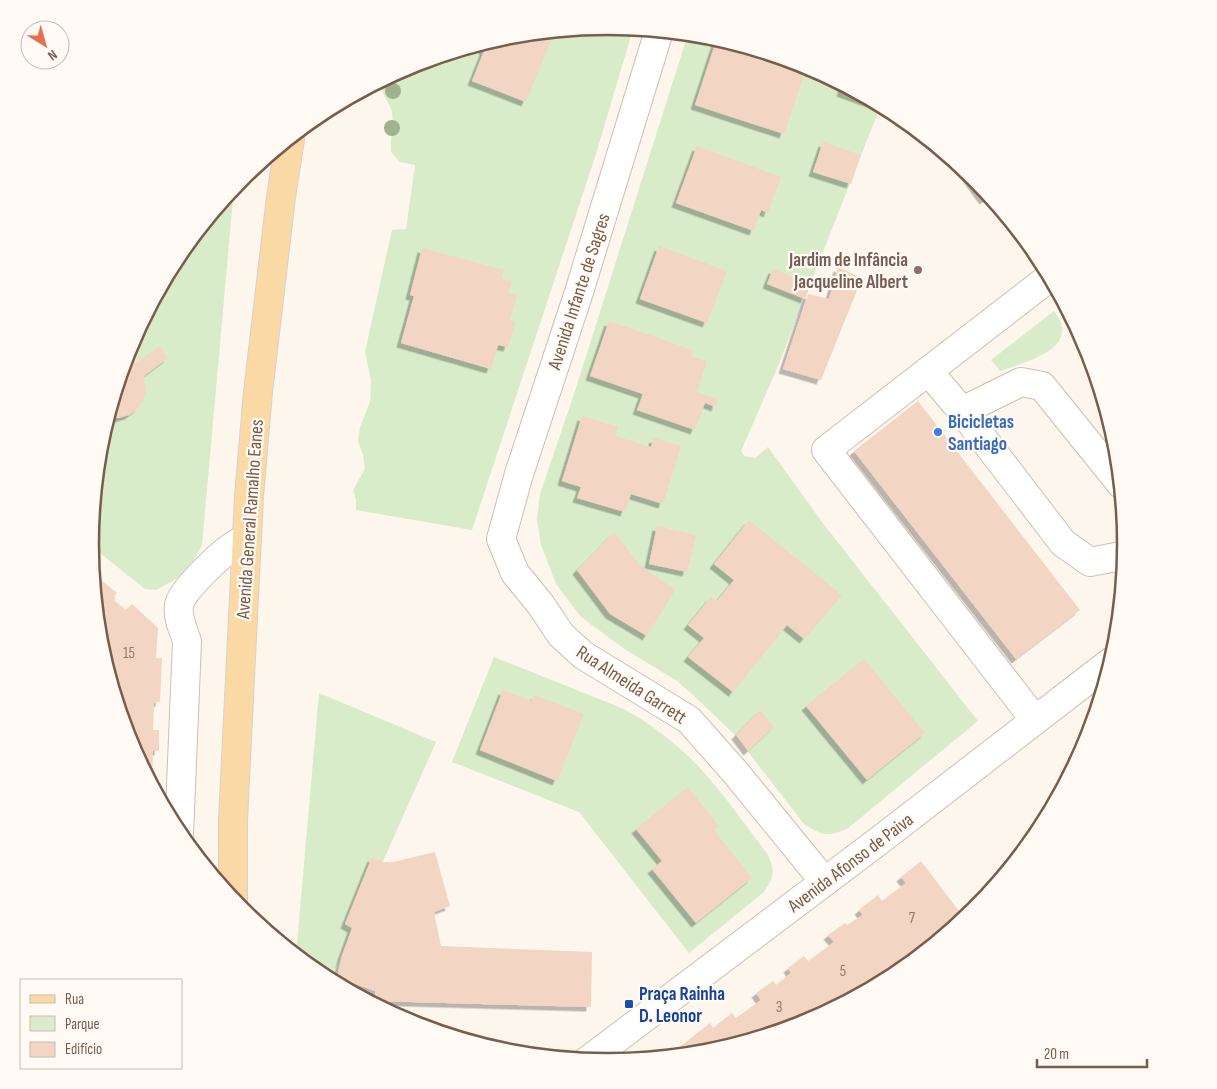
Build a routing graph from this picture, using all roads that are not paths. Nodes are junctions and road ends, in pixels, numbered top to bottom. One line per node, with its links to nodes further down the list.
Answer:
1 (657, 37): 8 (street, Avenida Infante de Sagres)
2 (289, 148): 7 (main road, Avenida General Ramalho Eanes)
3 (1044, 281): 4 (street)
4 (928, 371): 5 (street); 11 (street)
5 (962, 411): 6 (street); 9 (street)
6 (1113, 475)
7 (247, 539): 12 (street); 14 (main road, Avenida General Ramalho Eanes)
8 (504, 550): 13 (street, Rua Almeida Garrett)
9 (1118, 557)
10 (1103, 667): 11 (street, Avenida Afonso de Paiva)
11 (1036, 720): 13 (street, Avenida Afonso de Paiva)
12 (180, 819)
13 (824, 881): 15 (street, Avenida Afonso de Paiva)
14 (233, 889)
15 (597, 1054)

